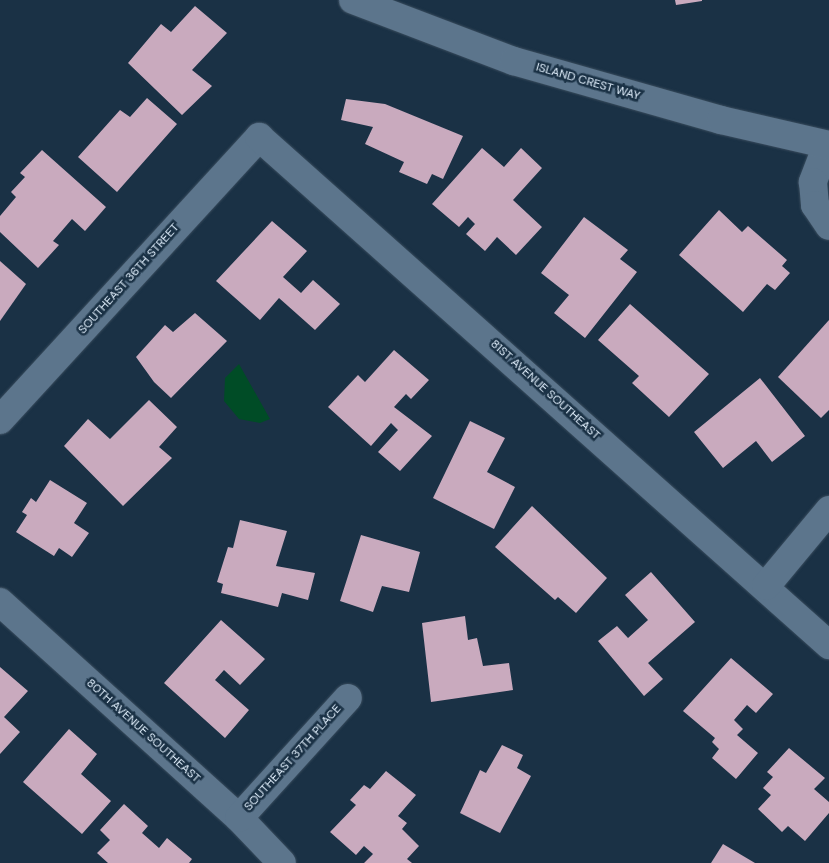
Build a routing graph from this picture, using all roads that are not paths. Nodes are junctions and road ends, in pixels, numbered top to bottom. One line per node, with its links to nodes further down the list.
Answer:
1 (353, 0): 3 (street, ISLAND CREST WAY)
2 (259, 137): 5 (street, SOUTHEAST 36TH STREET); 7 (street, 81ST AVENUE SOUTHEAST)
3 (828, 145): 4 (street)
4 (829, 226)
5 (0, 420)
6 (829, 510): 7 (street)
7 (766, 586): 9 (street, 81ST AVENUE SOUTHEAST)
8 (0, 602): 11 (street, 80TH AVENUE SOUTHEAST)
9 (829, 645)
10 (348, 698): 11 (street, SOUTHEAST 37TH PLACE)
11 (239, 818): 12 (street, 80TH AVENUE SOUTHEAST)
12 (282, 863)

